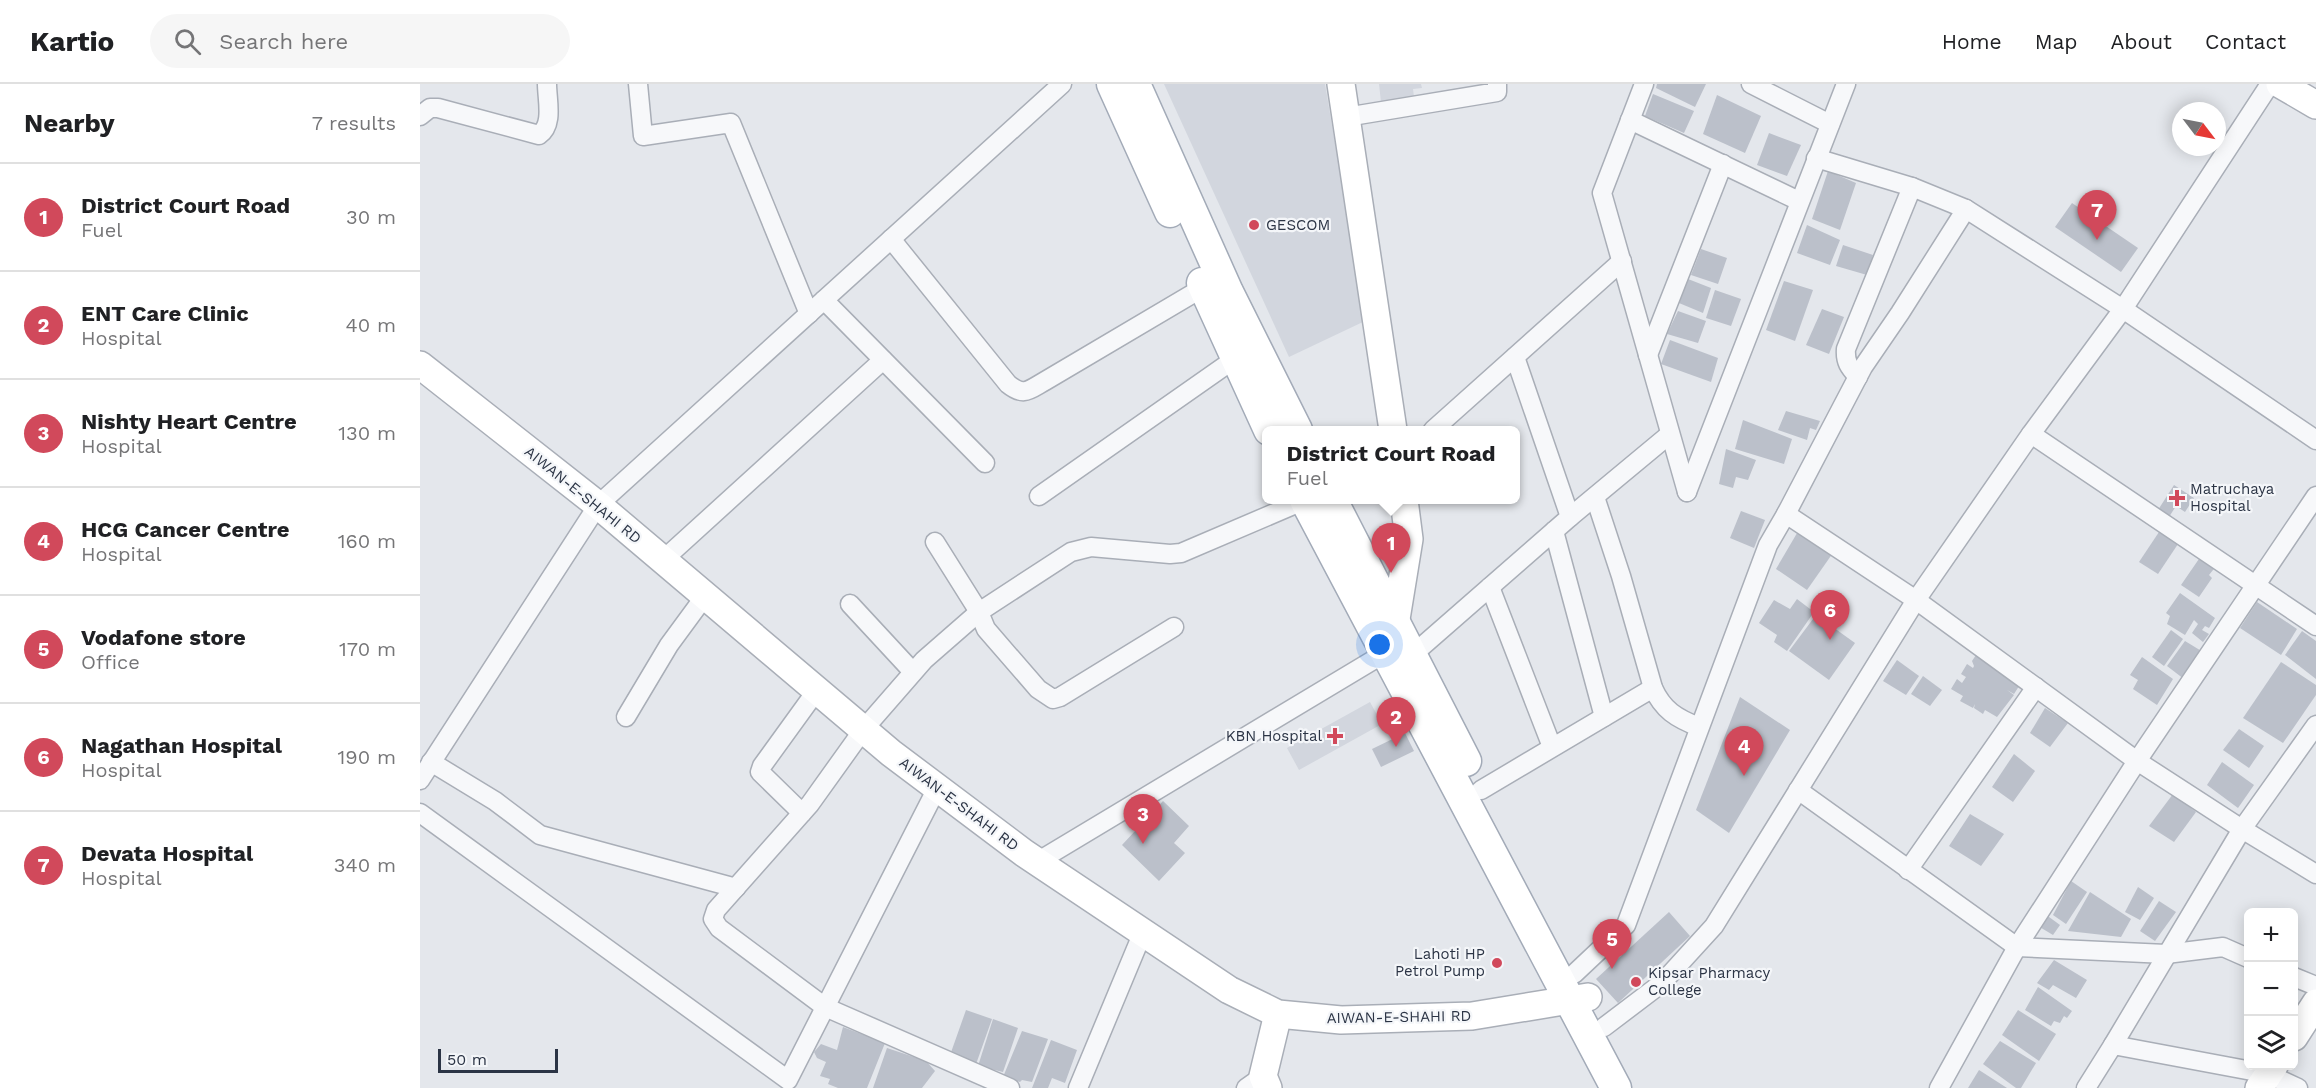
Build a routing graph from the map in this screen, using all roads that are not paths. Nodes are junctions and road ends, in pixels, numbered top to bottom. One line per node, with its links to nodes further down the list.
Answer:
1 (547, 84): 16 (street)
2 (638, 84): 30 (street)
3 (1062, 84): 25 (street)
4 (1112, 84): 27 (main road)
5 (1135, 84): 38 (main road)
6 (1341, 84): 17 (main road)
7 (1497, 84): 17 (street)
8 (1644, 84): 18 (street)
9 (1751, 84): 19 (street)
10 (1846, 84): 19 (street)
11 (2270, 84): 29 (street)
12 (2280, 84): 15 (main road)
13 (2311, 84): 14 (main road)
14 (2316, 87)
15 (2316, 105)
16 (420, 116)
17 (1346, 117): 39 (main road)
18 (1630, 120): 21 (street); 26 (street)
19 (1830, 124): 20 (street)
20 (1816, 158): 22 (street); 23 (street)
21 (1723, 164): 23 (street); 31 (street)
22 (1912, 187): 24 (street); 36 (street)
23 (1799, 201): 41 (street)
24 (1966, 209): 29 (street); 36 (street)
25 (891, 239): 27 (street); 28 (street)
26 (1622, 261): 31 (street); 32 (street)
27 (1204, 287): 33 (main road)
28 (824, 300): 30 (street); 34 (street)
29 (2123, 309): 42 (street); 43 (street)
30 (808, 314): 52 (street)
31 (1648, 355): 41 (street)
32 (1515, 357): 40 (street); 54 (street)
33 (1236, 358): 37 (main road); 45 (street)
34 (883, 360): 44 (street); 57 (street)
35 (420, 366): 52 (main road, AIWAN-E-SHAHI RD)
36 (1858, 377): 53 (street)
37 (1267, 426)
38 (1296, 426)
39 (1392, 426)
40 (1437, 426)
41 (1671, 434): 46 (street)
42 (2031, 434): 58 (street); 61 (street)
43 (2316, 440)
44 (985, 463)
45 (1039, 496)
46 (1595, 496): 54 (street); 70 (street)
47 (2316, 496): 58 (street)
48 (1296, 504): 63 (street)
49 (1307, 504): 67 (main road)
50 (1334, 504): 64 (main road)
51 (1405, 504): 64 (main road)
52 (598, 505): 57 (main road, AIWAN-E-SHAHI RD); 79 (street)
53 (1786, 514): 61 (street); 75 (street)
54 (1570, 517): 55 (street)
55 (1554, 531): 59 (street); 73 (street)
56 (935, 542): 63 (street)
57 (663, 560): 60 (main road, AIWAN-E-SHAHI RD)
58 (2257, 584): 65 (street); 78 (street)
59 (1490, 587): 67 (street); 77 (street)
60 (705, 596): 71 (main road, AIWAN-E-SHAHI RD); 72 (street)
61 (1916, 600): 69 (street); 83 (street)
62 (849, 604): 68 (street)
63 (980, 612): 66 (street); 68 (street)
64 (1395, 625): 67 (main road)
65 (2316, 626)
66 (1174, 627)
67 (1398, 655): 82 (main road); 87 (street); 97 (main road)
68 (913, 672): 76 (street)
69 (2036, 687): 78 (street); 88 (street)
70 (1653, 688): 73 (street); 75 (street)
71 (817, 690): 76 (main road, AIWAN-E-SHAHI RD); 85 (street)
72 (626, 717)
73 (1604, 717): 77 (street)
74 (2316, 725): 86 (street)
75 (1699, 727): 97 (street)
76 (863, 730): 81 (main road, AIWAN-E-SHAHI RD); 85 (street)
77 (1552, 747): 82 (street)
78 (2137, 761): 86 (street); 92 (street)
79 (431, 762): 80 (street); 90 (street)
80 (420, 780)
81 (937, 788): 87 (main road, AIWAN-E-SHAHI RD); 98 (street)
82 (1480, 790): 97 (main road)
83 (1798, 790): 88 (street); 100 (street)
84 (420, 813): 98 (street)
85 (802, 813): 90 (street)
86 (2242, 829): 89 (street); 93 (street)
87 (1037, 862): 91 (main road, AIWAN-E-SHAHI RD)
88 (1908, 870): 92 (street)
89 (2316, 874)
90 (736, 888): 98 (street)
91 (1143, 932): 99 (main road, AIWAN-E-SHAHI RD); 105 (street)
92 (2017, 947): 93 (street); 108 (street)
93 (2166, 954): 94 (street); 101 (street)
94 (2244, 956)
95 (2298, 979): 96 (street)
96 (2316, 986)
97 (1577, 990): 99 (main road, AIWAN-E-SHAHI RD); 100 (main road); 106 (main road)
98 (825, 1007): 104 (street)
99 (1278, 1014): 103 (main road)
100 (1604, 1027): 107 (main road)
101 (2113, 1045): 102 (street); 109 (street)
102 (2267, 1076): 110 (street)
103 (1259, 1084)
104 (1010, 1088)
105 (1078, 1088)
106 (1616, 1088)
107 (1637, 1088)
108 (1939, 1088)
109 (2086, 1088)
110 (2298, 1088)

